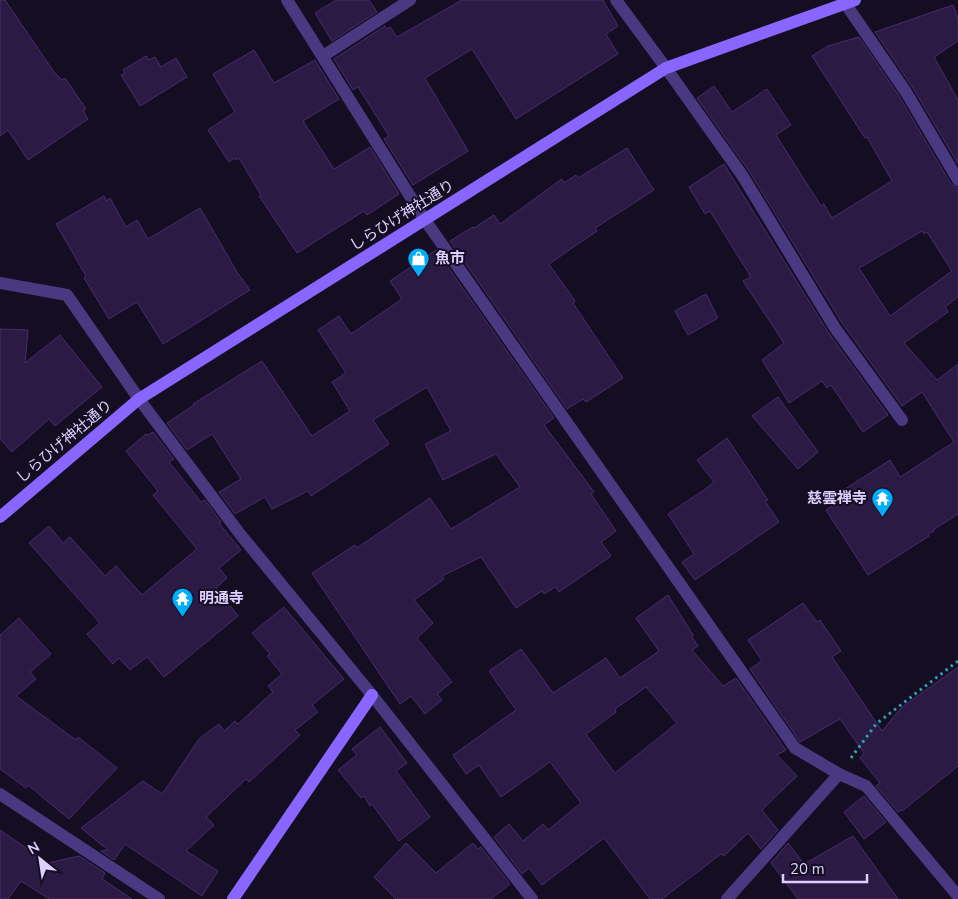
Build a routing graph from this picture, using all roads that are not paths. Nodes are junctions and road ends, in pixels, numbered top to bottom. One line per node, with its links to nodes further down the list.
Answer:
1 (287, 0): 5 (street)
2 (410, 0): 5 (street)
3 (616, 0): 6 (street)
4 (848, 1): 6 (street, しらひげ神社通り); 7 (street)
5 (322, 56): 8 (street)
6 (666, 68): 8 (street, しらひげ神社通り); 11 (street)
7 (958, 180)
8 (425, 220): 10 (street, しらひげ神社通り); 14 (street)
9 (0, 283): 10 (street)
10 (139, 399): 12 (street, しらひげ神社通り); 13 (street)
11 (902, 420)
12 (0, 517)
13 (372, 696): 18 (street); 19 (street)
14 (839, 774): 16 (street); 20 (street)
15 (0, 794): 17 (street)
16 (958, 896)
17 (159, 899)
18 (233, 899)
19 (532, 899)
20 (727, 899)

